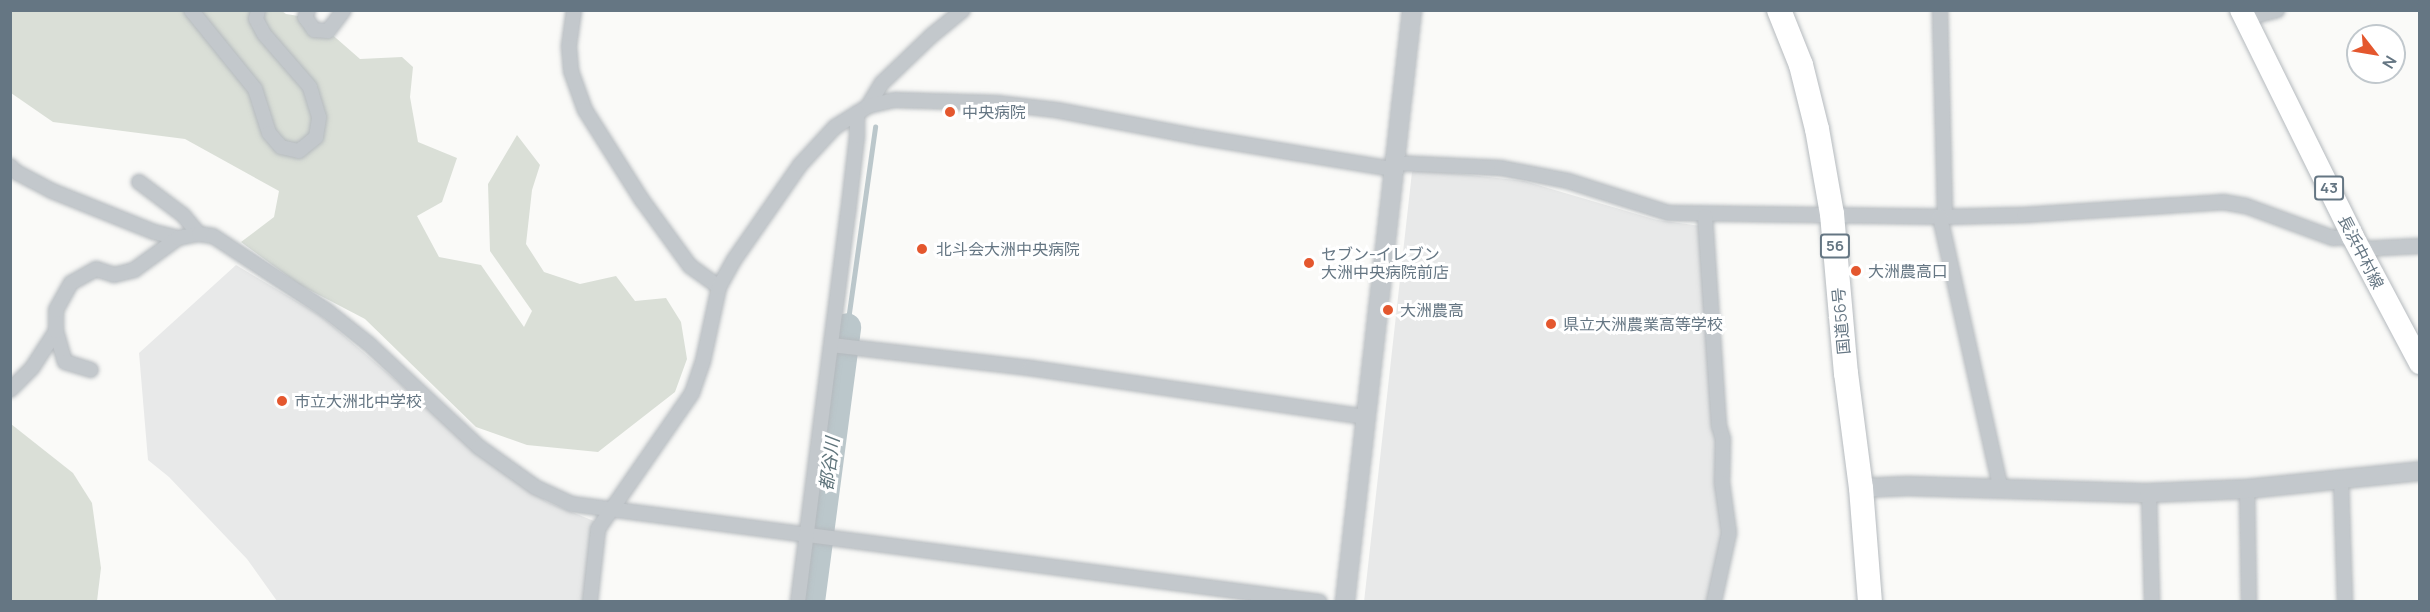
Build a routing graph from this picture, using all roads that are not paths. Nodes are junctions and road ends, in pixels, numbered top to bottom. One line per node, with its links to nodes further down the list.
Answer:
1 (191, 10): 2 (street)
2 (258, 10)
3 (308, 10): 4 (street)
4 (344, 10)
5 (573, 10): 23 (street)
6 (963, 10): 12 (street)
7 (1412, 10): 14 (street)
8 (1779, 10): 16 (highway, 国道56号 / 56)
9 (1940, 10): 18 (street)
10 (2277, 10): 11 (street)
11 (2244, 14): 21 (main road, 長浜中村線 / 43)
12 (863, 109): 14 (street); 23 (street); 25 (street)
13 (10, 166): 20 (street)
14 (1394, 166): 17 (street); 29 (street)
15 (139, 182): 19 (street)
16 (1832, 214): 17 (street); 18 (street); 32 (highway, 国道56号 / 56)
17 (1705, 216): 42 (street)
18 (1943, 216): 21 (street); 33 (street)
19 (199, 234): 20 (street); 36 (street)
20 (178, 238): 24 (street)
21 (2356, 243): 22 (street); 26 (main road, 長浜中村線 / 43)
22 (2420, 246)
23 (719, 287): 36 (street)
24 (56, 331): 27 (street); 28 (street)
25 (841, 347): 29 (street); 37 (street)
26 (2420, 363)
27 (91, 370)
28 (10, 390)
29 (1367, 417): 41 (street)
30 (2420, 471): 31 (street)
31 (2341, 480): 34 (street); 46 (street)
32 (1861, 488): 33 (street); 43 (highway, 国道56号 / 56)
33 (2001, 489): 35 (street)
34 (2247, 489): 35 (street); 45 (street)
35 (2149, 493): 44 (street)
36 (611, 510): 37 (street); 38 (street)
37 (815, 537): 39 (street); 40 (street)
38 (591, 602)
39 (798, 602)
40 (1320, 602)
41 (1345, 602)
42 (1714, 602)
43 (1870, 602)
44 (2152, 602)
45 (2249, 602)
46 (2345, 602)

